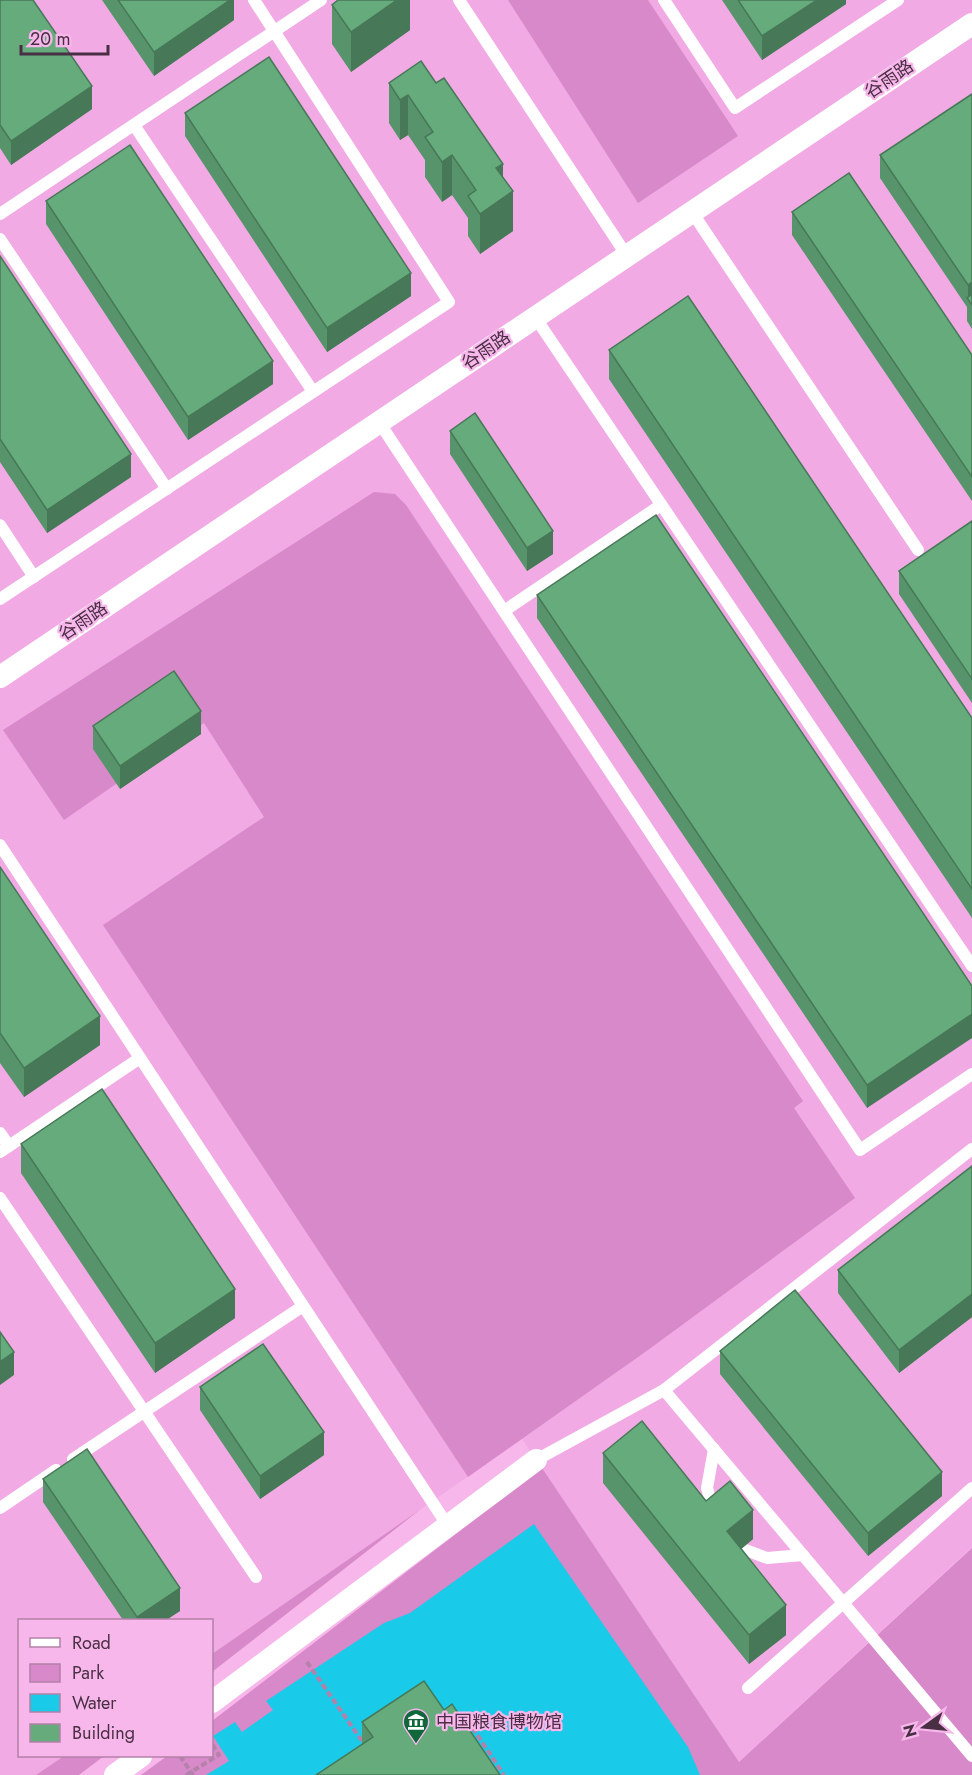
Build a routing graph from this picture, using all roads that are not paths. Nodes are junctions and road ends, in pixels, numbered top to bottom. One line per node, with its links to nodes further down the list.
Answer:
1 (254, 0): 7 (lane)
2 (321, 0): 7 (lane)
3 (459, 0): 12 (lane)
4 (664, 0): 5 (lane)
5 (898, 0)
6 (972, 24): 9 (street, 谷雨路)
7 (274, 31): 8 (lane); 14 (lane)
8 (134, 124): 10 (lane); 14 (lane)
9 (692, 212): 12 (street, 谷雨路); 19 (lane)
10 (0, 214)
11 (0, 239): 16 (lane)
12 (627, 256): 13 (street, 谷雨路)
13 (535, 317): 15 (street, 谷雨路); 17 (lane)
14 (312, 390): 16 (lane)
15 (379, 422): 22 (lane); 23 (street, 谷雨路)
16 (166, 489): 20 (lane)
17 (662, 505): 22 (lane); 25 (lane)
18 (0, 525): 20 (lane)
19 (918, 550)
20 (34, 577): 21 (lane)
21 (0, 599)
22 (504, 611): 27 (lane)
23 (0, 677)
24 (0, 845): 26 (lane)
25 (972, 966)
26 (140, 1058): 29 (lane); 32 (lane)
27 (972, 1074)
28 (0, 1133): 29 (lane)
29 (4, 1149)
30 (972, 1149): 33 (lane)
31 (0, 1198): 34 (lane)
32 (303, 1306): 34 (lane); 40 (lane)
33 (664, 1390): 35 (lane); 36 (lane)
34 (144, 1412): 38 (lane); 43 (lane)
35 (714, 1449): 39 (lane); 42 (lane)
36 (536, 1461): 40 (street)
37 (972, 1488): 44 (lane)
38 (0, 1508)
39 (718, 1518)
40 (448, 1526): 46 (street)
41 (743, 1549): 42 (lane)
42 (802, 1555): 44 (lane)
43 (256, 1577)
44 (844, 1604): 45 (lane); 47 (lane)
45 (748, 1688)
46 (213, 1701)
47 (972, 1756)
48 (138, 1757): 49 (street)
49 (115, 1775)

